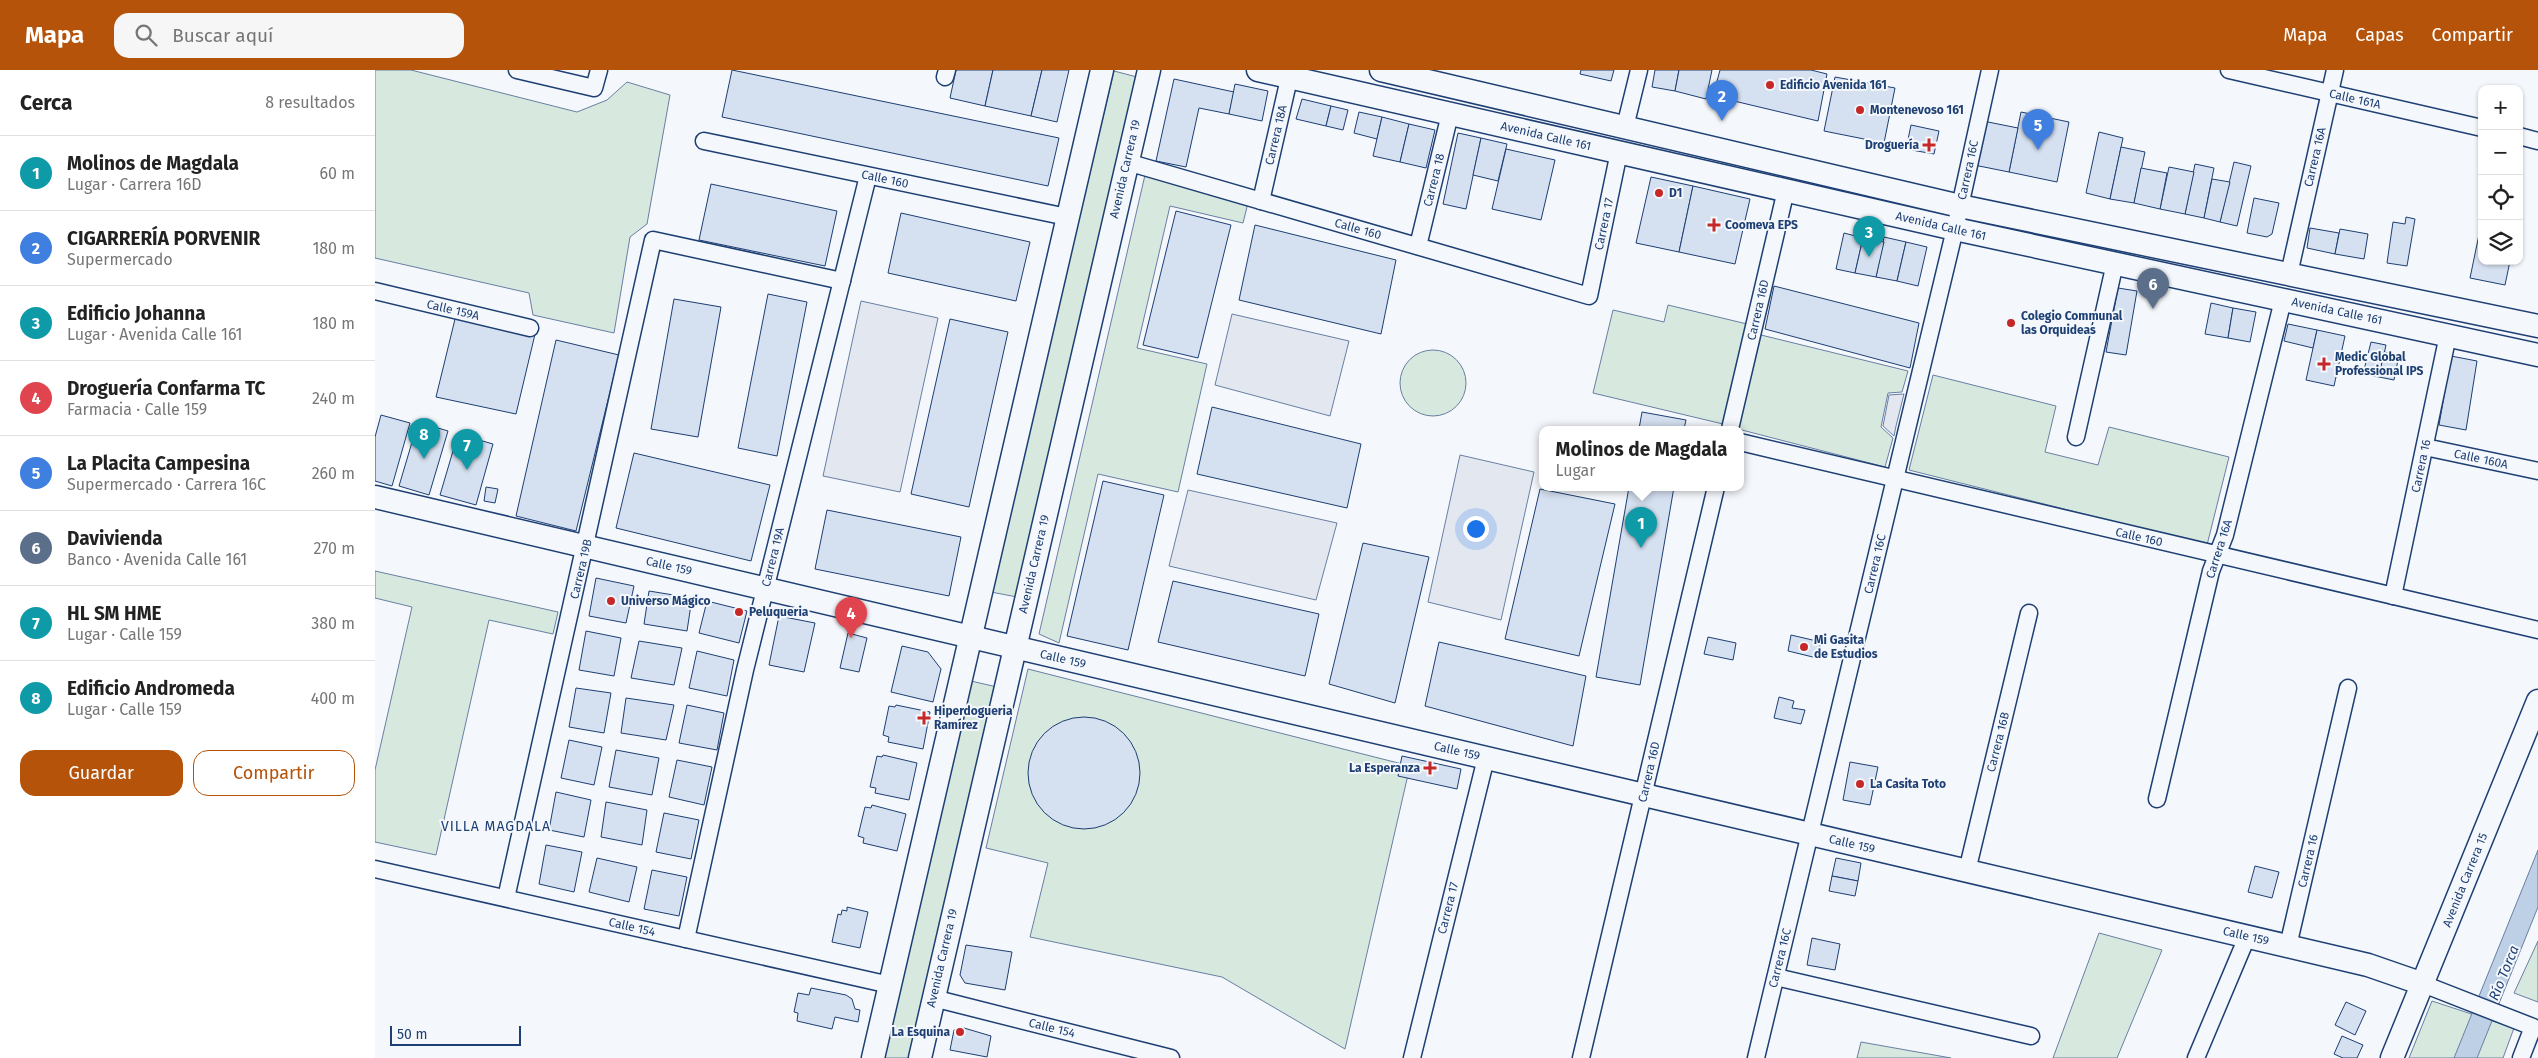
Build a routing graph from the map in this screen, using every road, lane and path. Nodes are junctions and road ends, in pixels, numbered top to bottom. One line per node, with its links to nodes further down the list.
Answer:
1 (517, 70): 2 (street)
2 (599, 70)
3 (1102, 70): 25 (main road)
4 (1149, 70): 20 (main road, Avenida Carrera 19)
5 (1258, 70): 11 (main road, Avenida Calle 161)
6 (1381, 70): 14 (main road, Avenida Calle 161)
7 (1639, 70): 14 (street)
8 (1990, 70): 24 (street, Carrera 16C)
9 (2229, 70): 12 (street, Calle 161A)
10 (2335, 70): 12 (street, Carrera 16A)
11 (1290, 74): 13 (main road, Avenida Calle 161); 23 (street, Carrera 18A)
12 (2329, 93): 15 (street, Calle 161A); 29 (street, Carrera 16A)
13 (1450, 114): 19 (main road, Avenida Calle 161); 27 (street, Carrera 18)
14 (1625, 127): 24 (main road, Avenida Calle 161)
15 (2478, 127)
16 (2523, 137): 18 (street)
17 (704, 141): 21 (street, Calle 160)
18 (2538, 141)
19 (1619, 152): 22 (main road, Avenida Calle 161); 32 (street, Carrera 17)
20 (1127, 162): 23 (street, Calle 160); 53 (main road, Avenida Carrera 19)
21 (868, 176): 25 (street, Calle 160); 30 (street, Carrera 19A)
22 (1786, 190): 26 (main road, Avenida Calle 161); 38 (street, Carrera 16D)
23 (1261, 201): 27 (street, Calle 160)
24 (1960, 206): 26 (street, Carrera 16C); 29 (main road, Avenida Calle 161)
25 (1067, 217): 52 (main road)
26 (1955, 229): 28 (main road, Avenida Calle 161); 43 (street, Carrera 16C)
27 (1418, 246): 32 (street, Calle 160)
28 (2115, 263): 33 (main road, Avenida Calle 161); 39 (street)
29 (2289, 274): 34 (main road, Avenida Calle 161)
30 (842, 281): 46 (street, Carrera 19B); 48 (street, Carrera 19A)
31 (375, 291): 35 (street, Calle 159A)
32 (1589, 296)
33 (2283, 300): 36 (main road, Avenida Calle 161); 47 (street, Carrera 16A)
34 (2538, 326)
35 (530, 328)
36 (2448, 335): 37 (main road, Avenida Calle 161); 41 (street, Carrera 16)
37 (2538, 355)
38 (1731, 426)
39 (2076, 437)
40 (1744, 443): 43 (street, Calle 160)
41 (2425, 447): 42 (street, Calle 160A); 49 (street, Carrera 16)
42 (2538, 471)
43 (1895, 479): 47 (street, Calle 160); 59 (street, Carrera 16C)
44 (1715, 491): 57 (street, Carrera 16D)
45 (375, 497): 46 (main road, Calle 159)
46 (586, 546): 48 (main road, Calle 159); 62 (street, Carrera 19B)
47 (2217, 556): 49 (street, Calle 160); 58 (street, Carrera 16A)
48 (765, 589): 52 (main road, Calle 159); 64 (street, Carrera 19A)
49 (2393, 596): 51 (street, Calle 160)
50 (2029, 613): 61 (street, Carrera 16B)
51 (2538, 630)
52 (970, 637): 53 (main road, Calle 159); 67 (main road)
53 (1015, 647): 56 (main road, Calle 159); 69 (main road, Avenida Carrera 19)
54 (2348, 688): 65 (street, Carrera 16)
55 (2538, 702): 68 (main road, Avenida Carrera 15)
56 (1486, 758): 57 (main road, Calle 159); 74 (street, Carrera 17)
57 (1643, 795): 59 (main road, Calle 159); 75 (street, Carrera 16D)
58 (2157, 800)
59 (1810, 834): 61 (main road, Calle 159); 66 (street, Carrera 16C)
60 (375, 869): 62 (street, Calle 154)
61 (1967, 871): 63 (main road, Calle 159)
62 (506, 898): 64 (street, Calle 154)
63 (2247, 937): 65 (main road, Calle 159); 77 (street)
64 (686, 939): 67 (street, Calle 154)
65 (2288, 946): 68 (main road, Calle 159)
66 (1776, 978): 70 (street); 76 (street, Carrera 16C)
67 (890, 985): 71 (main road)
68 (2430, 987): 78 (main road, Avenida Carrera 15); 79 (street, Calle 159)
69 (933, 998): 72 (main road, Avenida Carrera 19); 73 (street, Calle 154)
70 (2031, 1036)
71 (873, 1058)
72 (919, 1058)
73 (1171, 1058)
74 (1412, 1058)
75 (1581, 1058)
76 (1756, 1058)
77 (2197, 1058)
78 (2393, 1058)
79 (2521, 1058)

